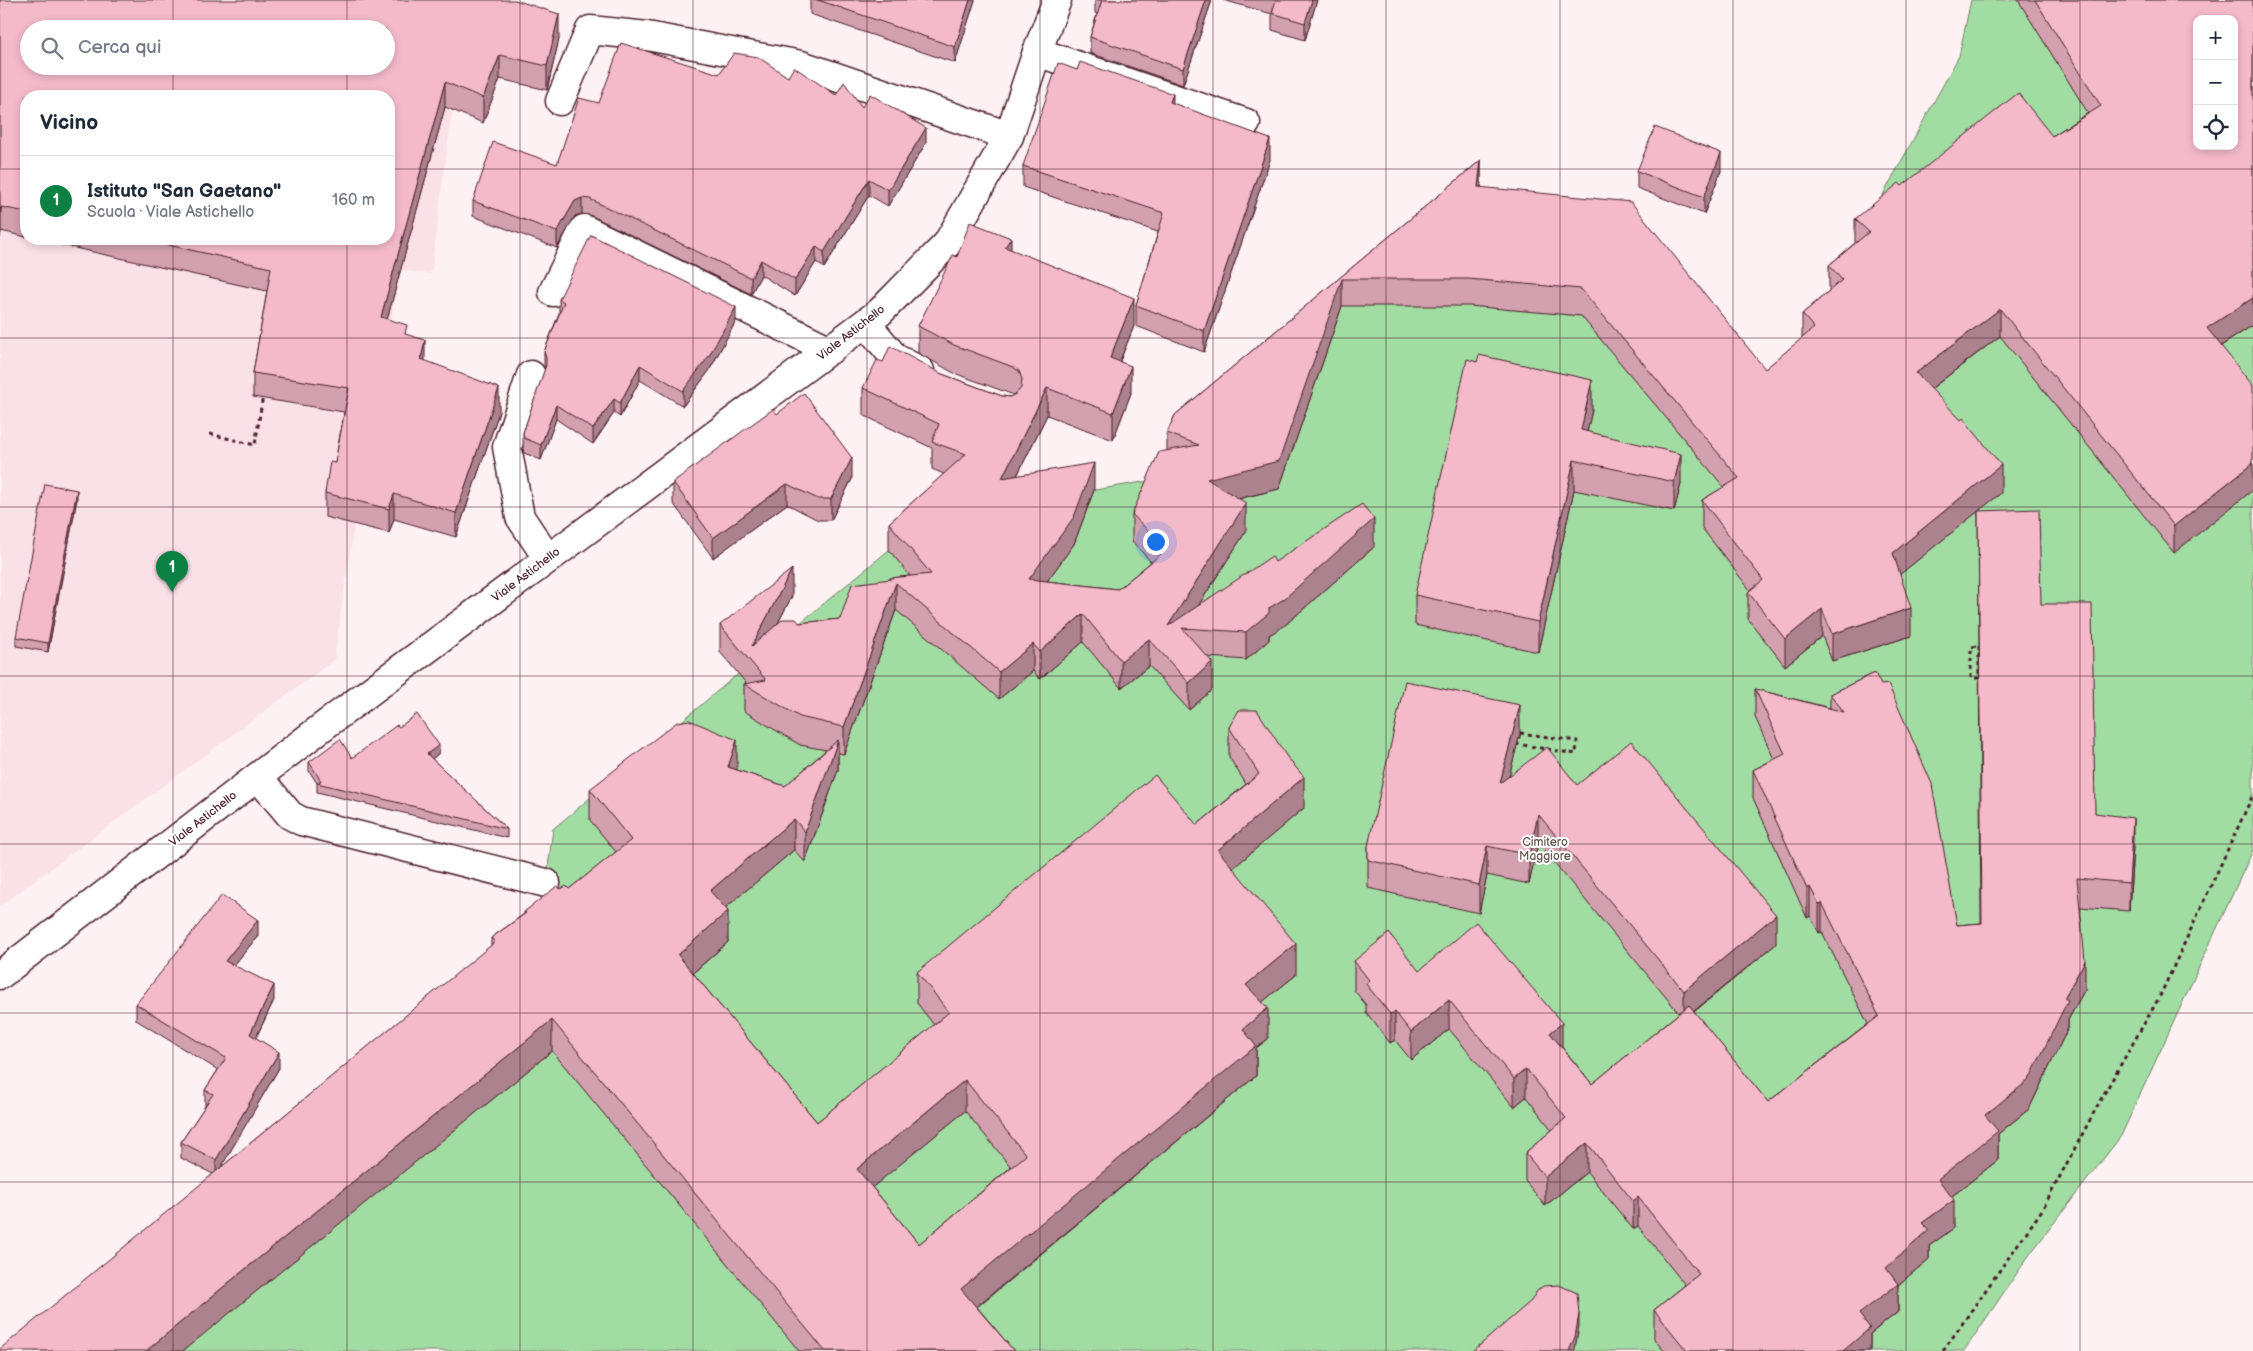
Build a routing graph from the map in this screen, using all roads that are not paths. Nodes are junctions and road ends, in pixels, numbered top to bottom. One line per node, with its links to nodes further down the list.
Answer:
1 (1057, 0): 2 (street, Viale Astichello)
2 (1037, 52): 4 (street); 5 (street, Viale Astichello)
3 (560, 101): 5 (street)
4 (1246, 123)
5 (1009, 136): 7 (street, Viale Astichello)
6 (553, 292): 8 (street)
7 (866, 323): 8 (street, Viale Astichello); 10 (street)
8 (830, 350): 11 (street, Viale Astichello)
9 (532, 375): 11 (street)
10 (938, 382)
11 (548, 559): 12 (street, Viale Astichello)
12 (258, 777): 13 (street); 14 (street, Viale Astichello)
13 (546, 883)
14 (0, 975)

